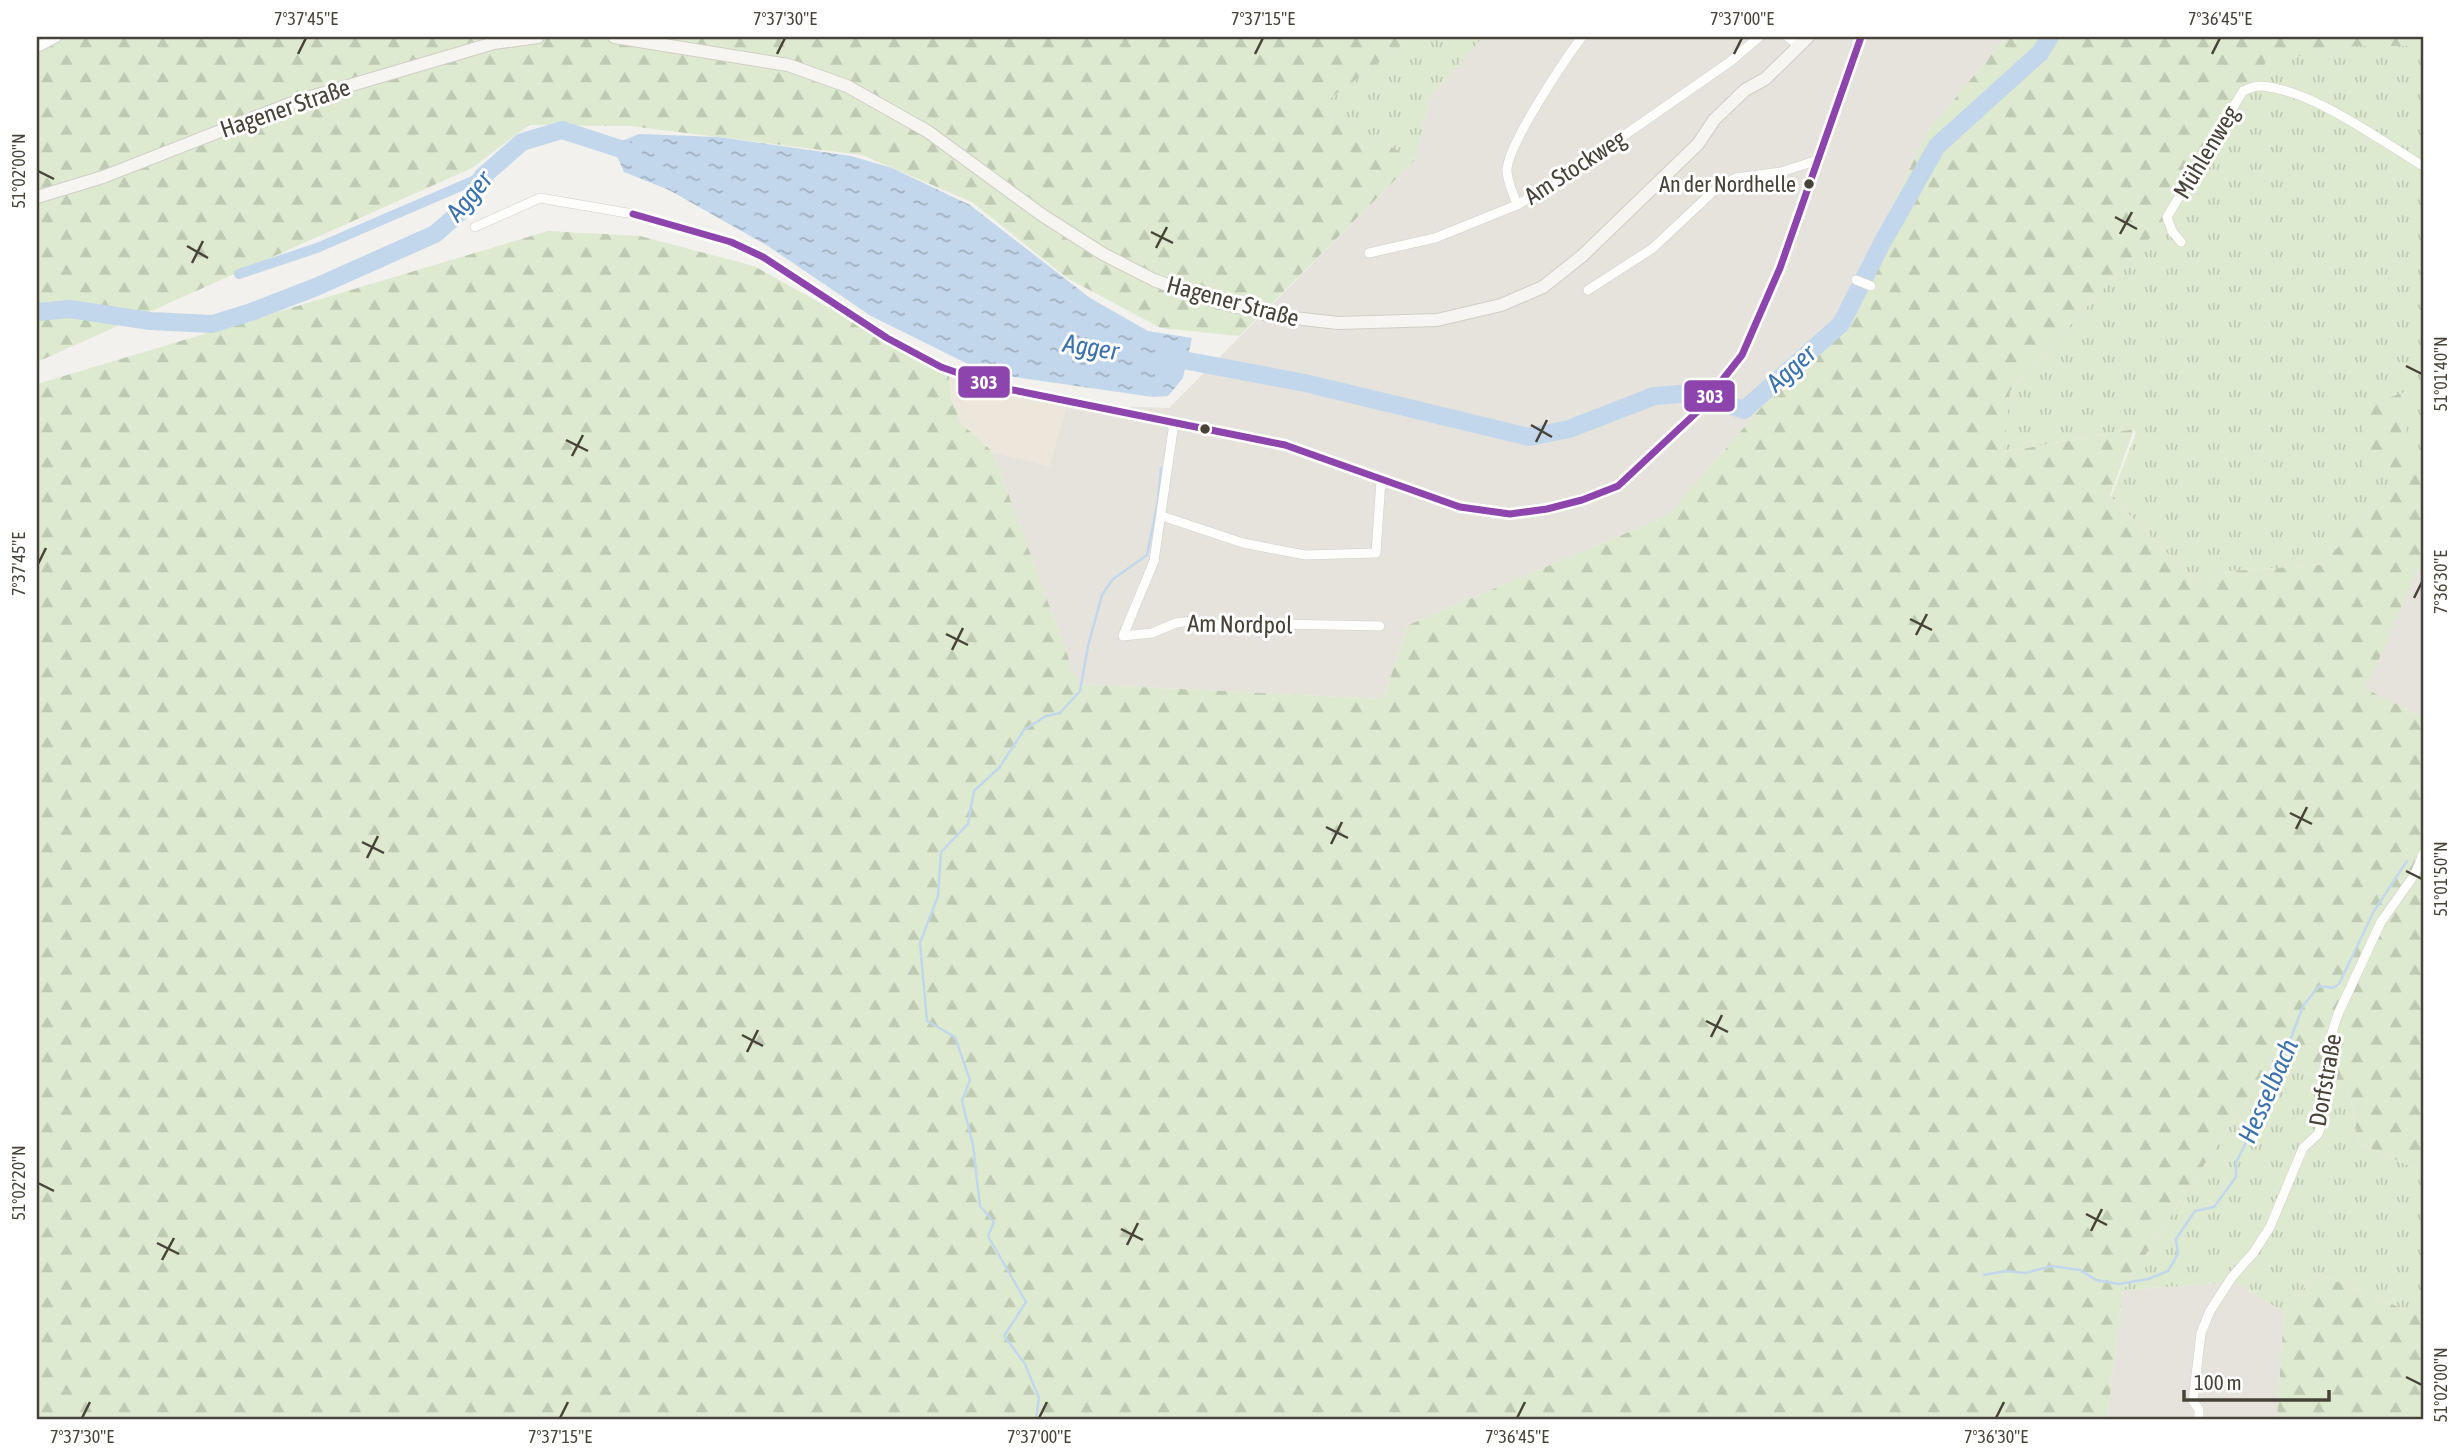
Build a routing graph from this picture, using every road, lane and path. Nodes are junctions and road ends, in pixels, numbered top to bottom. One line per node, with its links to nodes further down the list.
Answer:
1 (56, 37): 9 (street)
2 (538, 37): 12 (main road, Hagener Straße)
3 (614, 37): 8 (main road, Hagener Straße)
4 (1583, 37): 13 (street)
5 (1759, 37): 13 (street, Am Stockweg)
6 (1788, 37): 8 (street)
7 (1861, 37): 10 (street)
8 (1803, 41)
9 (37, 47)
10 (1818, 160): 19 (street); 21 (street)
11 (2423, 166): 15 (street, Mühlenweg)
12 (37, 197)
13 (1517, 205): 16 (street, Am Stockweg)
14 (475, 227): 20 (street)
15 (2181, 242)
16 (1369, 253)
17 (1856, 280): 18 (street)
18 (1871, 286)
19 (1588, 290)
20 (1174, 423): 21 (street); 22 (street)
21 (1381, 480): 22 (street)
22 (1162, 516): 23 (street, Am Nordpol)
23 (1380, 626)
24 (2423, 855): 25 (street, Dorfstraße)
25 (2199, 1419)

